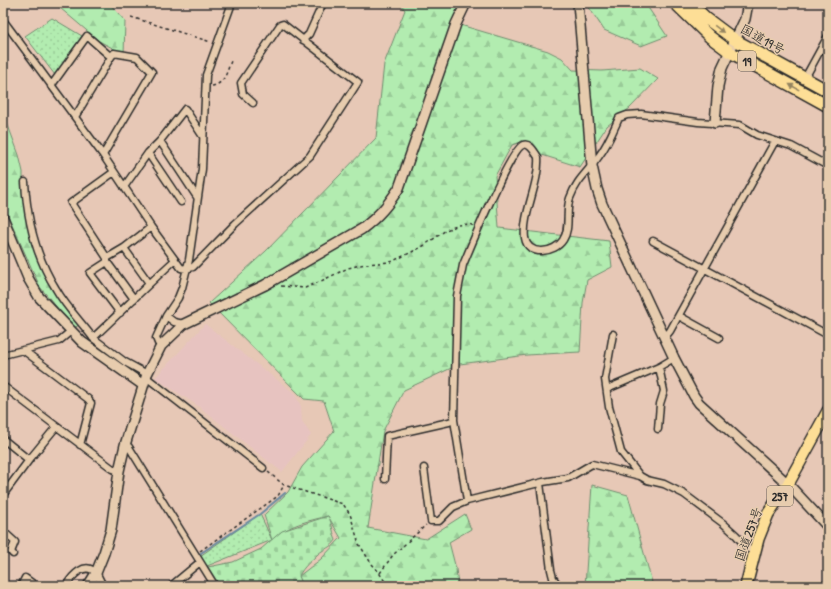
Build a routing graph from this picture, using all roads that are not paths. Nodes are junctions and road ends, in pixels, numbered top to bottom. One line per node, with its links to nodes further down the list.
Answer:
1 (232, 3): 21 (street)
2 (323, 3): 10 (street)
3 (466, 3): 46 (street)
4 (578, 3): 26 (street)
5 (675, 3): 12 (highway, 国道19号 / 19)
6 (690, 3): 11 (highway, 国道19号 / 19, one-way to 11)
7 (748, 3): 11 (street)
8 (3, 20): 15 (street)
9 (828, 36): 14 (street)
10 (303, 40): 17 (street); 39 (street)
11 (735, 40): 12 (street); 14 (highway, 国道19号 / 19)
12 (730, 52): 18 (highway, 国道19号 / 19, one-way to 12); 20 (street)
13 (111, 57): 15 (street); 19 (street); 25 (street)
14 (805, 78): 16 (highway, 国道19号 / 19)
15 (51, 86): 19 (street)
16 (828, 91)
17 (253, 103)
18 (828, 106)
19 (75, 117): 25 (street)
20 (715, 123): 23 (street); 26 (street)
21 (202, 135): 22 (street); 31 (street)
22 (160, 141): 24 (street); 31 (street)
23 (775, 141): 27 (street); 40 (street)
24 (148, 153): 30 (street); 32 (street)
25 (103, 155): 28 (street)
26 (592, 166): 51 (street); 62 (street)
27 (828, 166)
28 (114, 172): 30 (street); 37 (street)
29 (25, 182): 50 (street)
30 (124, 187): 34 (street)
31 (198, 197): 39 (street)
32 (181, 202)
33 (3, 218): 47 (street)
34 (151, 227): 36 (street); 38 (street)
35 (653, 241): 40 (street)
36 (124, 248): 37 (street); 41 (street)
37 (107, 260): 42 (street); 43 (street)
38 (175, 260): 39 (street); 41 (street)
39 (186, 269): 44 (street)
40 (705, 269): 45 (street); 49 (street)
41 (149, 283): 42 (street)
42 (134, 299): 43 (street)
43 (120, 313): 50 (street)
44 (166, 316): 46 (street); 53 (street)
45 (679, 316): 51 (street); 52 (street)
46 (184, 324): 53 (street)
47 (71, 331): 54 (street); 58 (street)
48 (613, 334): 60 (street)
49 (828, 335)
50 (93, 338): 58 (street)
51 (665, 338): 56 (street)
52 (720, 338)
53 (161, 346): 58 (street)
54 (23, 350): 55 (street); 66 (street)
55 (3, 355)
56 (674, 358): 57 (street); 75 (street)
57 (659, 367): 60 (street); 64 (street)
58 (146, 378): 67 (street); 69 (street)
59 (3, 386): 63 (street)
60 (607, 389): 72 (street)
61 (828, 411): 75 (highway, 国道257号 / 257)
62 (454, 420): 73 (street); 77 (street)
63 (56, 427): 66 (street); 68 (street)
64 (658, 429)
65 (3, 440): 68 (street)
66 (80, 445): 71 (street)
67 (125, 445): 71 (street); 82 (street)
68 (29, 460): 76 (street)
69 (263, 468)
70 (424, 468): 77 (street)
71 (119, 470): 83 (street)
72 (640, 476): 74 (street); 80 (street)
73 (385, 479)
74 (540, 483): 77 (street); 94 (street)
75 (788, 484): 78 (street); 80 (highway, 国道257号 / 257)
76 (3, 494)
77 (466, 500)
78 (828, 527)
79 (3, 531): 81 (street)
80 (754, 552): 95 (highway, 国道257号 / 257)
81 (14, 554)
82 (200, 562): 89 (street); 90 (street)
83 (96, 573): 86 (street); 87 (street); 88 (street)
84 (21, 586): 85 (street)
85 (36, 586)
86 (66, 586)
87 (88, 586)
88 (103, 586)
89 (171, 586)
90 (215, 586): 91 (lane)
91 (224, 586)
92 (246, 586): 93 (lane)
93 (262, 586)
94 (559, 586)
95 (746, 586)

